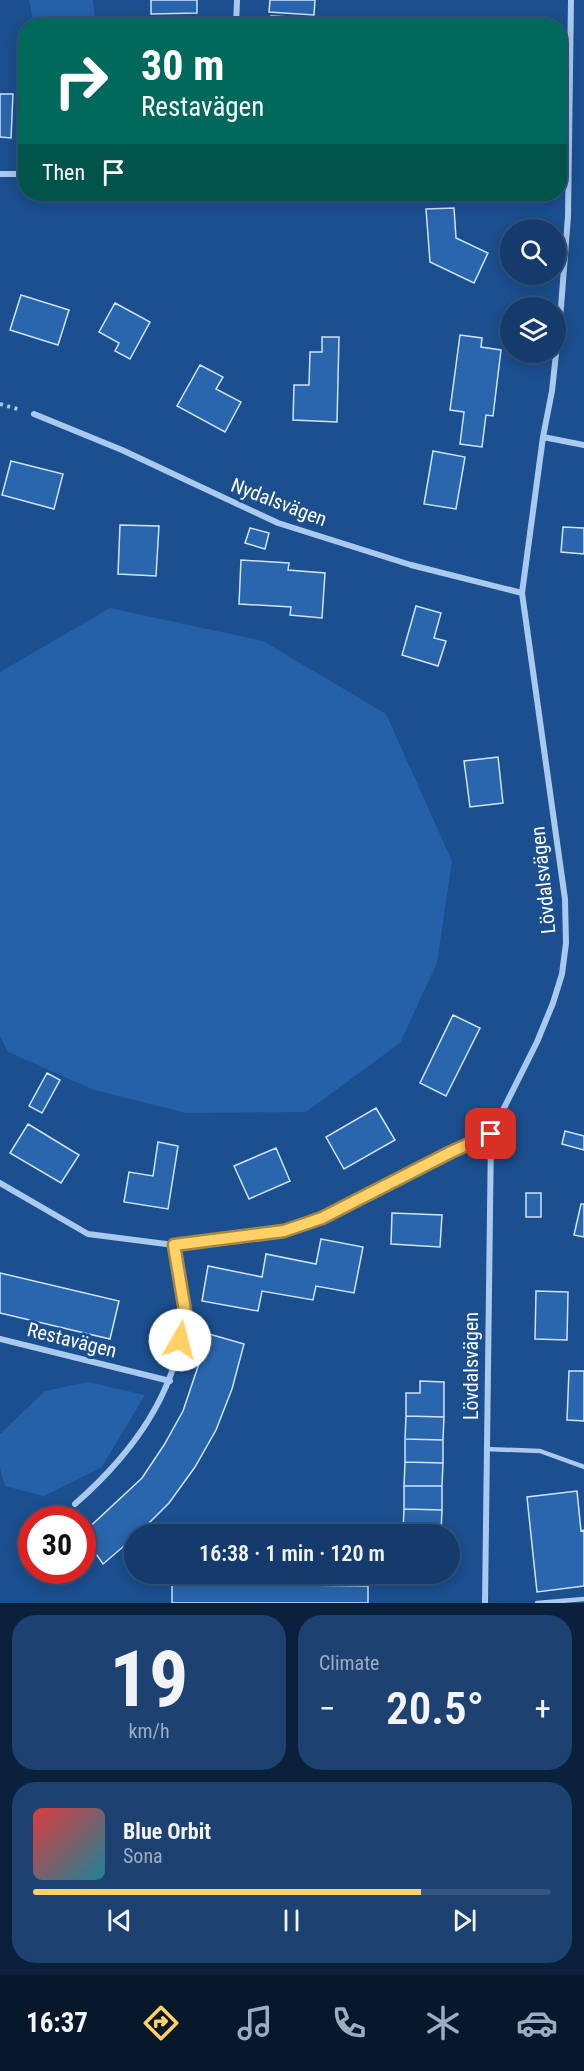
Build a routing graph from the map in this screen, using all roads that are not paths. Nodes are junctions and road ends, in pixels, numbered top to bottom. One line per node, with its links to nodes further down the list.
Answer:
1 (237, 0): 3 (street)
2 (571, 0): 7 (street, Lövdalsvägen)
3 (236, 18)
4 (0, 174): 5 (street)
5 (18, 174)
6 (34, 414): 9 (street, Nydalsvägen)
7 (543, 437): 8 (street); 9 (street, Lövdalsvägen)
8 (584, 445)
9 (522, 593): 10 (street, Lövdalsvägen)
10 (491, 1134): 12 (street); 15 (street, Lövdalsvägen)
11 (0, 1183): 12 (street)
12 (174, 1245): 14 (street)
13 (0, 1339): 14 (street, Restavägen)
14 (170, 1381): 17 (street)
15 (486, 1449): 16 (lane); 19 (street, Lövdalsvägen)
16 (584, 1467)
17 (75, 1504)
18 (584, 1599): 20 (lane)
19 (485, 1603)
20 (537, 1603)

